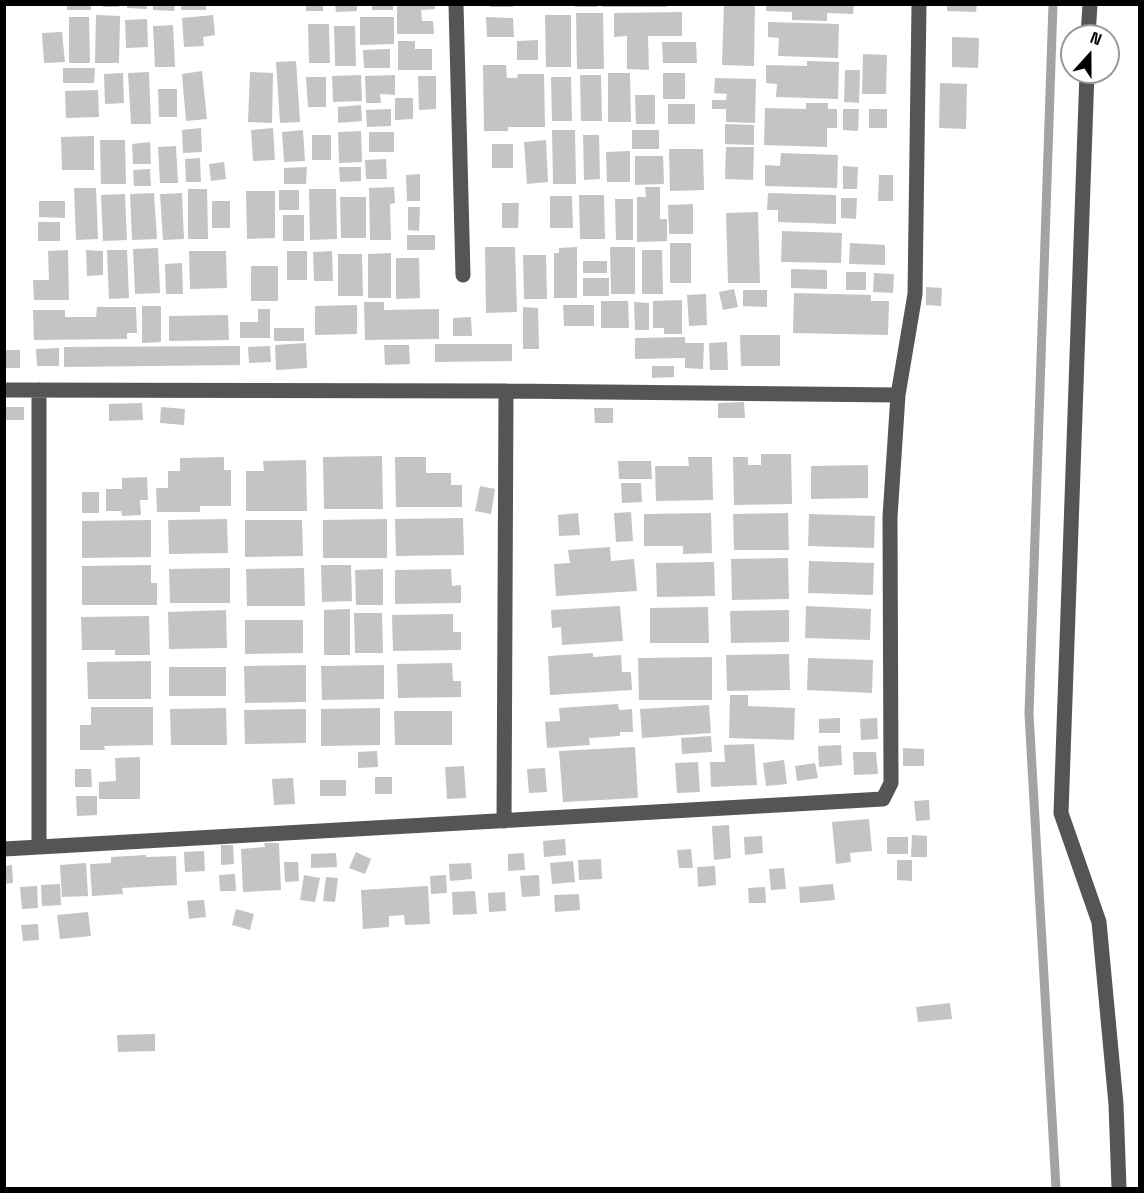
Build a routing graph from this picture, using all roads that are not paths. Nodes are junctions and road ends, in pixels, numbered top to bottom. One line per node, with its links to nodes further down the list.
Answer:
1 (456, 4): 6 (street)
2 (919, 4): 10 (street)
3 (1090, 4): 4 (street)
4 (1089, 24)
5 (1086, 84): 14 (street)
6 (463, 275)
7 (4, 390): 8 (street)
8 (39, 390): 9 (street); 12 (street)
9 (506, 390): 10 (street); 11 (street)
10 (898, 395): 11 (street)
11 (504, 821): 12 (street)
12 (39, 848): 13 (street)
13 (4, 849)
14 (1119, 1188)

